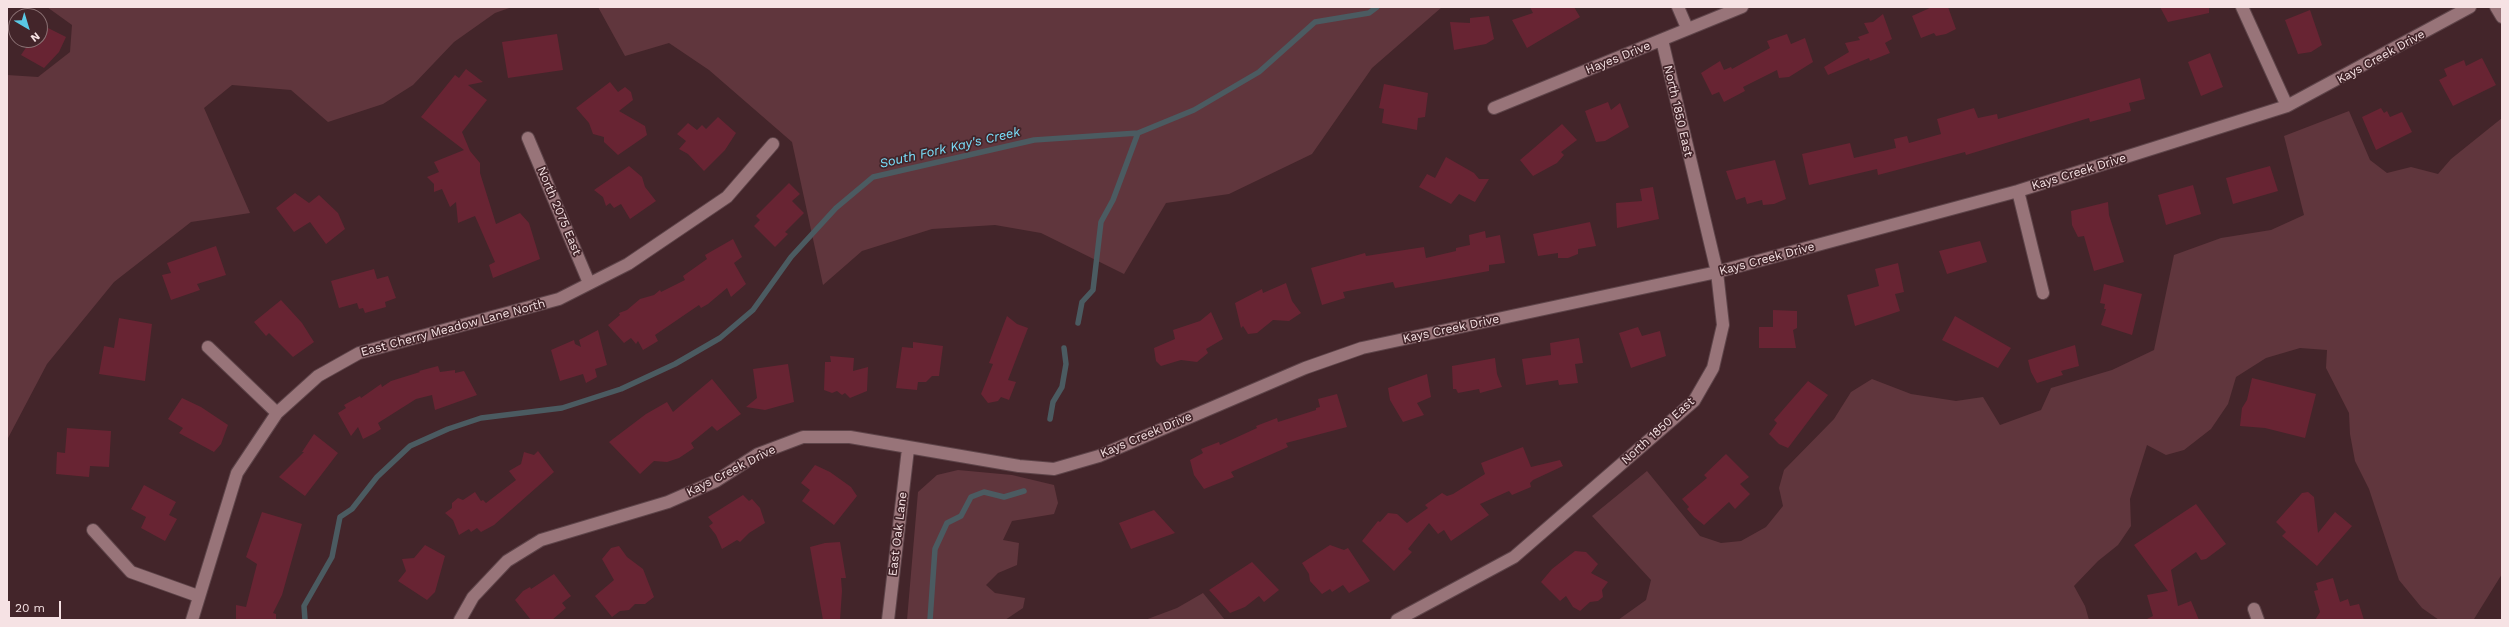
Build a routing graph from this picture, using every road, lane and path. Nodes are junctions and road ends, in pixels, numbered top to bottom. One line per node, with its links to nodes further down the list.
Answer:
1 (1678, 7): 7 (street)
2 (1742, 7): 7 (street, Hayes Drive)
3 (2242, 7): 9 (street)
4 (2470, 7): 9 (street, Kays Creek Drive)
5 (2496, 7): 6 (street)
6 (2502, 18)
7 (1687, 28): 8 (street, Hayes Drive)
8 (1662, 40): 10 (street, Hayes Drive); 14 (street, North 1850 East)
9 (2287, 106): 13 (street, Kays Creek Drive)
10 (1494, 108)
11 (528, 138): 15 (street, North 2075 East)
12 (773, 144): 15 (street, East Cherry Meadow Lane North)
13 (2018, 191): 14 (street, Kays Creek Drive); 16 (street)
14 (1717, 272): 19 (street, Kays Creek Drive); 25 (street, North 1850 East)
15 (589, 283): 18 (street, East Cherry Meadow Lane North)
16 (2043, 293)
17 (208, 347): 18 (street)
18 (277, 413): 21 (street, East Cherry Meadow Lane North)
19 (908, 449): 23 (street, Kays Creek Drive); 24 (street, East Oak Lane)
20 (93, 530): 21 (street)
21 (198, 596): 22 (street, East Cherry Meadow Lane North)
22 (192, 620)
23 (460, 620)
24 (888, 620)
25 (1397, 620)

